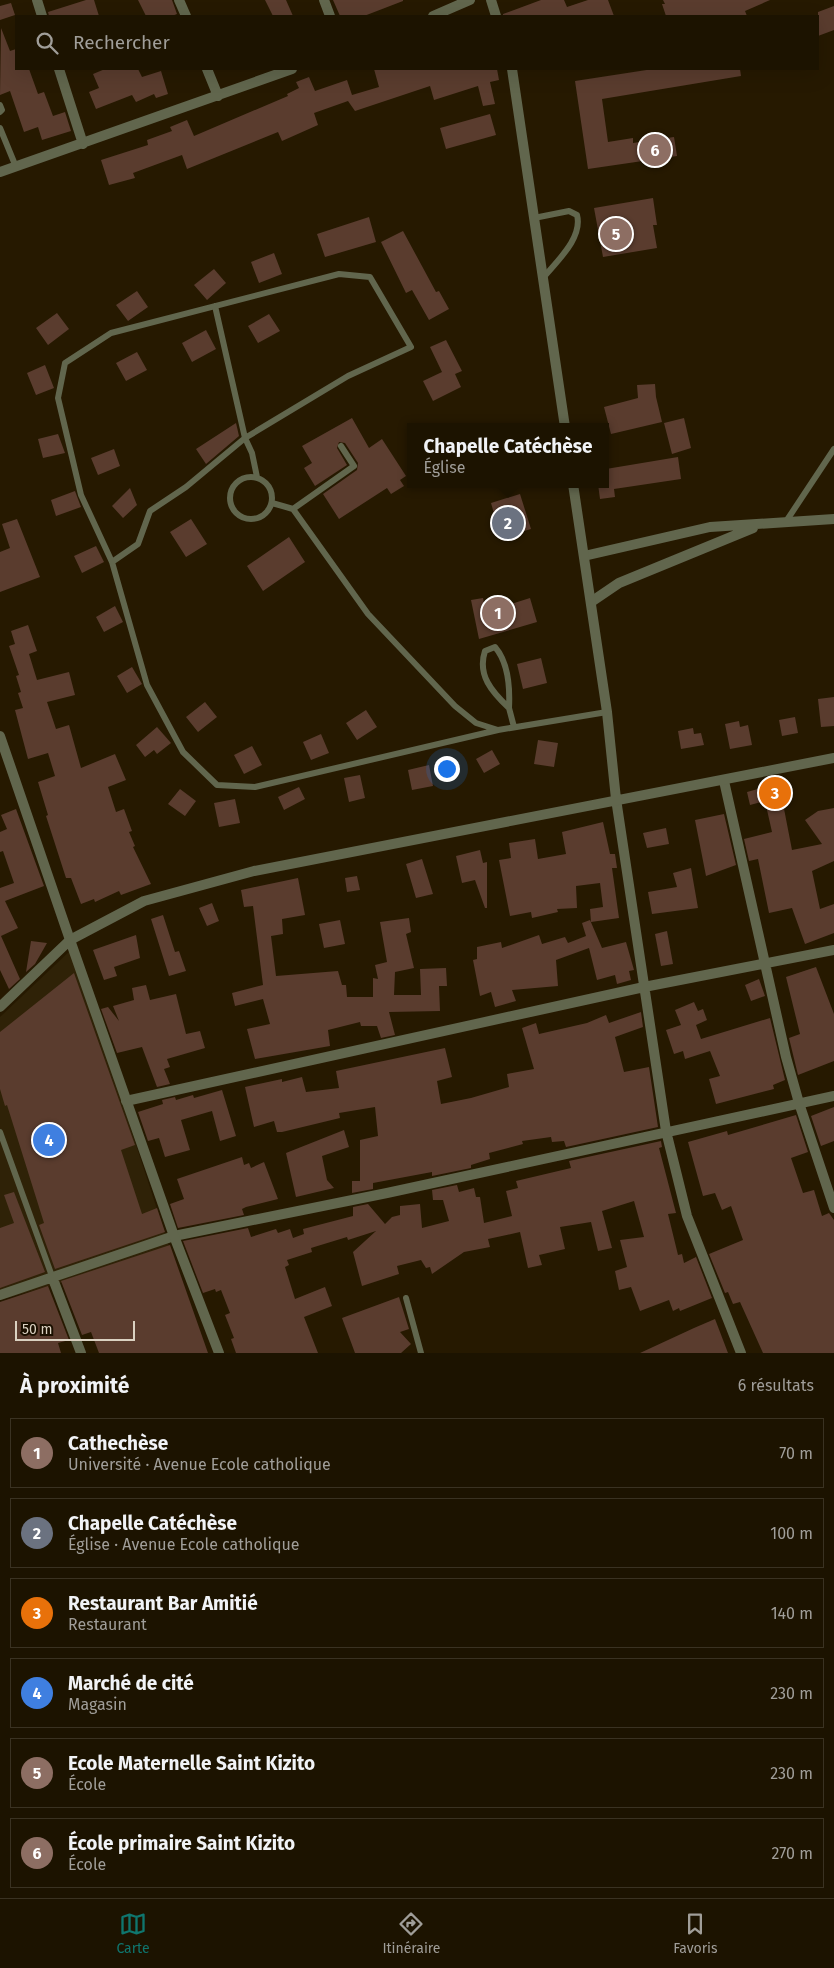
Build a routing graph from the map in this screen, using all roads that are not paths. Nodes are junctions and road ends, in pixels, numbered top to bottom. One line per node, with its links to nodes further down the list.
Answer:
1 (36, 0): 6 (street)
2 (179, 0): 7 (street)
3 (324, 0): 8 (street)
4 (470, 0): 9 (street)
5 (491, 0): 10 (street)
6 (42, 15)
7 (186, 15)
8 (330, 15)
9 (435, 15)
10 (496, 15)
11 (59, 70): 19 (street)
12 (207, 70): 15 (street)
13 (289, 70): 15 (street)
14 (512, 70): 22 (street)
15 (218, 96): 19 (street)
16 (0, 106): 17 (lane)
17 (0, 112)
18 (0, 128): 20 (lane)
19 (83, 144): 20 (street)
20 (16, 167): 21 (street)
21 (0, 172)
22 (534, 218): 23 (street); 23 (lane)
23 (543, 278): 25 (street)
24 (215, 306): 26 (lane); 26 (lane); 37 (lane)
25 (564, 423)
26 (245, 438): 29 (lane); 37 (lane)
27 (341, 446): 32 (lane)
28 (834, 449): 34 (lane)
29 (257, 477): 31 (lane); 31 (lane)
30 (575, 488): 36 (street)
31 (272, 503): 32 (lane)
32 (293, 509): 42 (lane)
33 (834, 519): 34 (street)
34 (785, 524): 35 (street)
35 (762, 525): 36 (street); 38 (street)
36 (584, 556): 38 (street)
37 (112, 562): 42 (lane)
38 (591, 602): 40 (street)
39 (509, 708): 39 (lane); 41 (lane)
40 (607, 712): 41 (lane); 46 (street)
41 (514, 727): 42 (lane)
42 (498, 730)
43 (0, 736): 47 (street)
44 (834, 758): 45 (street)
45 (724, 781): 46 (street); 49 (street)
46 (616, 799): 47 (street); 50 (street)
47 (70, 940): 51 (street); 53 (street)
48 (834, 950): 49 (street)
49 (766, 965): 50 (street); 54 (street)
50 (644, 987): 53 (street); 55 (street)
51 (0, 1007)
52 (834, 1096): 54 (street)
53 (126, 1101): 58 (street)
54 (799, 1104): 55 (street); 57 (street)
55 (666, 1131): 58 (street); 65 (street)
56 (0, 1132): 59 (lane)
57 (834, 1208)
58 (174, 1236): 59 (street); 63 (street)
59 (53, 1278): 60 (street); 62 (street)
60 (0, 1295)
61 (406, 1298): 64 (lane)
62 (81, 1353)
63 (219, 1353)
64 (421, 1353)
65 (741, 1353)

